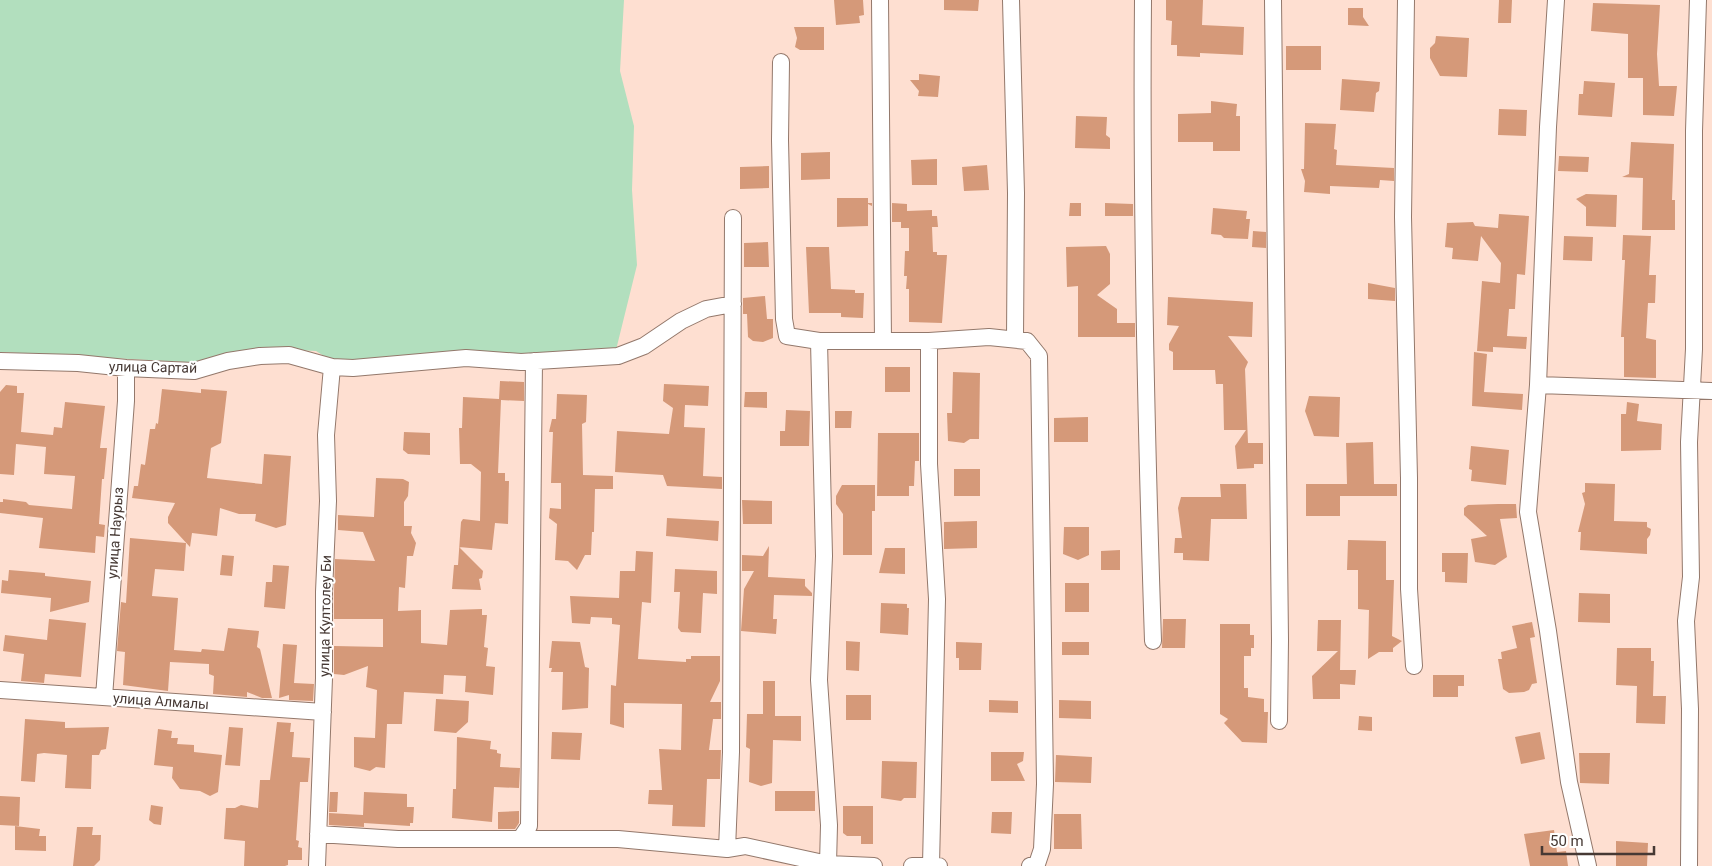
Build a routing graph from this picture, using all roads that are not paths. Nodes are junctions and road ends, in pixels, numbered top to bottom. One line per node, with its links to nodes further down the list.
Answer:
1 (880, 0): 13 (street)
2 (1011, 0): 11 (street)
3 (1143, 0): 22 (street)
4 (1273, 0): 27 (street)
5 (1406, 0): 23 (street)
6 (1556, 0): 19 (street)
7 (1698, 0): 20 (street)
8 (781, 62): 12 (street)
9 (733, 218): 10 (street)
10 (733, 304): 16 (street, улица Сартай); 30 (street)
11 (1015, 339): 14 (street); 37 (street)
12 (819, 341): 13 (street); 32 (street)
13 (883, 341): 14 (street)
14 (929, 341): 36 (street)
15 (0, 361): 18 (street, улица Сартай)
16 (534, 361): 17 (street, улица Сартай); 29 (street)
17 (332, 367): 18 (street, улица Сартай); 26 (street, улица Култолеу Би)
18 (126, 368): 25 (street, улица Наурыз)
19 (1538, 385): 20 (street); 38 (street)
20 (1691, 390): 21 (street); 39 (street)
21 (1712, 391)
22 (1153, 641)
23 (1414, 666)
24 (0, 690): 25 (street, улица Алмалы)
25 (104, 698): 26 (street, улица Алмалы)
26 (322, 712): 28 (street, улица Култолеу Би)
27 (1279, 721)
28 (318, 834): 29 (street); 33 (street, улица Култолеу Би)
29 (521, 838): 30 (street)
30 (728, 849): 31 (street)
31 (789, 860): 32 (street)
32 (828, 864): 34 (street)
33 (317, 866)
34 (874, 866)
35 (912, 866): 36 (street)
36 (935, 866)
37 (1030, 866)
38 (1588, 866)
39 (1689, 866)

